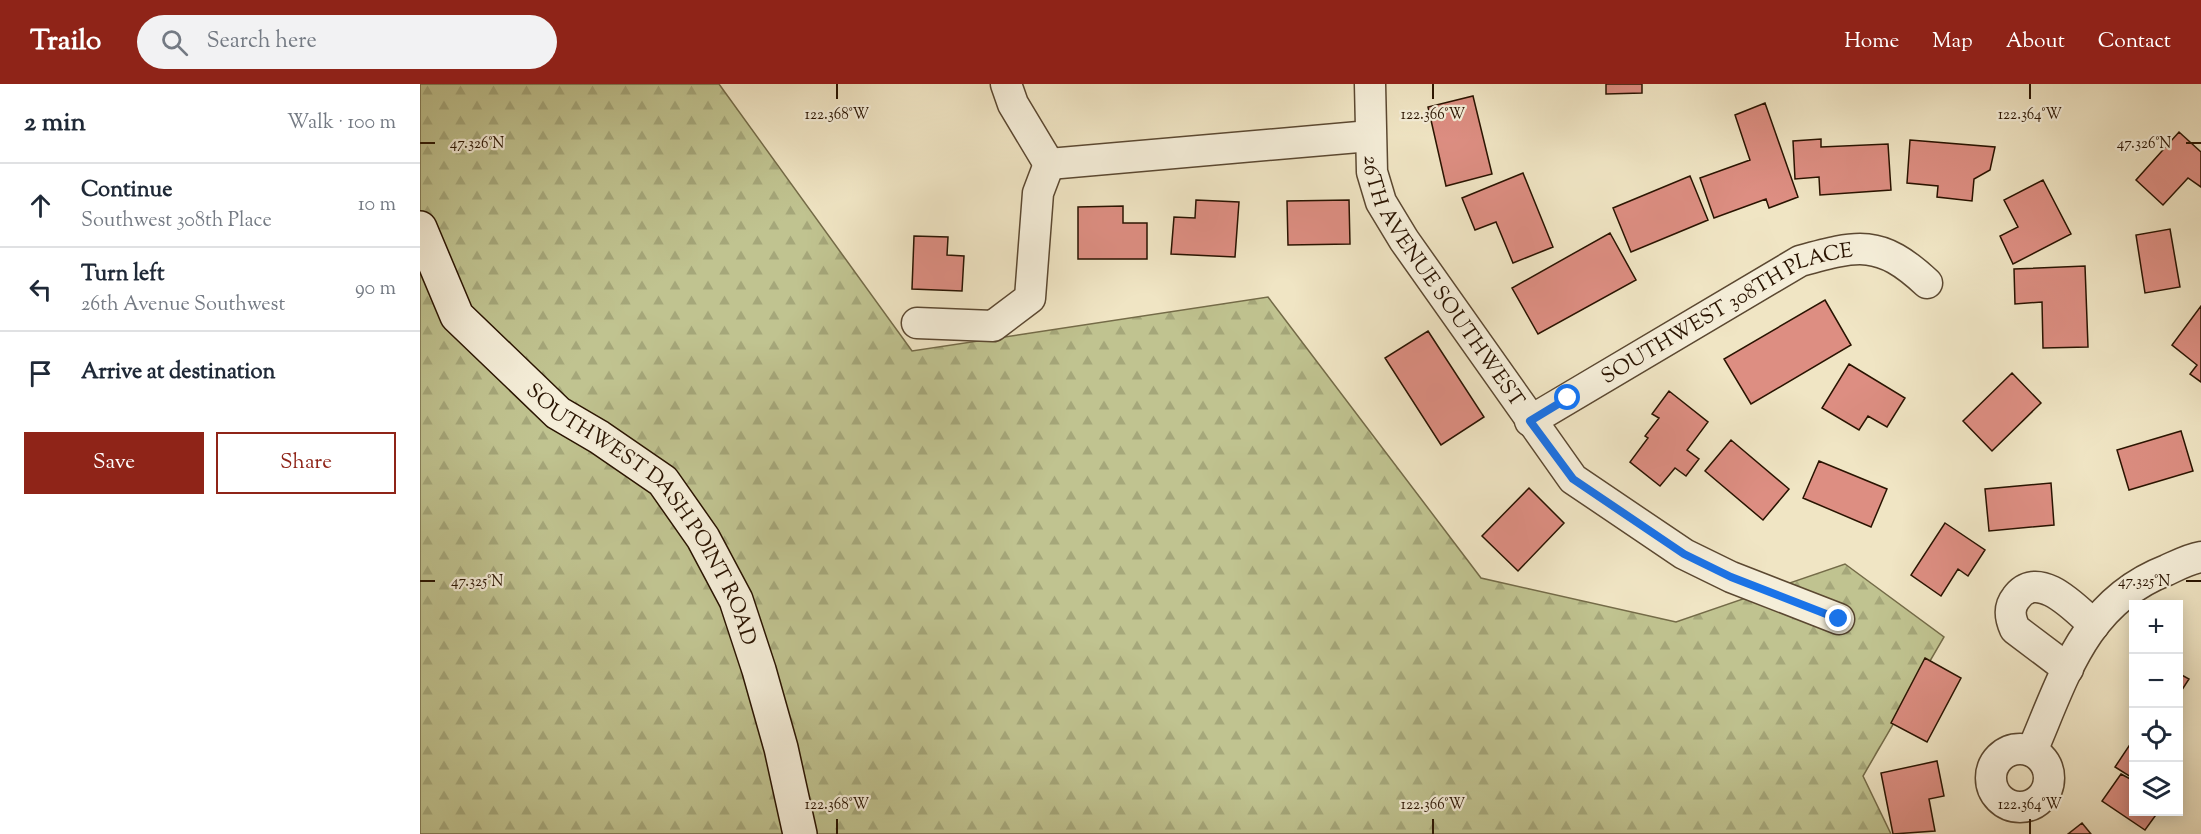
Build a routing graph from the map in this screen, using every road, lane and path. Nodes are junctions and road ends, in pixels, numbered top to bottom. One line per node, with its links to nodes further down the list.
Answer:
1 (1006, 84): 4 (street)
2 (1370, 84): 3 (street, 26TH AVENUE SOUTHWEST)
3 (1370, 136): 4 (street); 8 (street, 26TH AVENUE SOUTHWEST)
4 (1050, 164): 7 (street)
5 (420, 228): 14 (main road, SOUTHWEST DASH POINT ROAD)
6 (1927, 283): 8 (street, SOUTHWEST 308TH PLACE)
7 (917, 323)
8 (1530, 421): 10 (street, 26TH AVENUE SOUTHWEST)
9 (2201, 557): 11 (street)
10 (1839, 619)
11 (2094, 624): 12 (street); 12 (street)
12 (2068, 669): 13 (street)
13 (2032, 751)
14 (800, 834)

